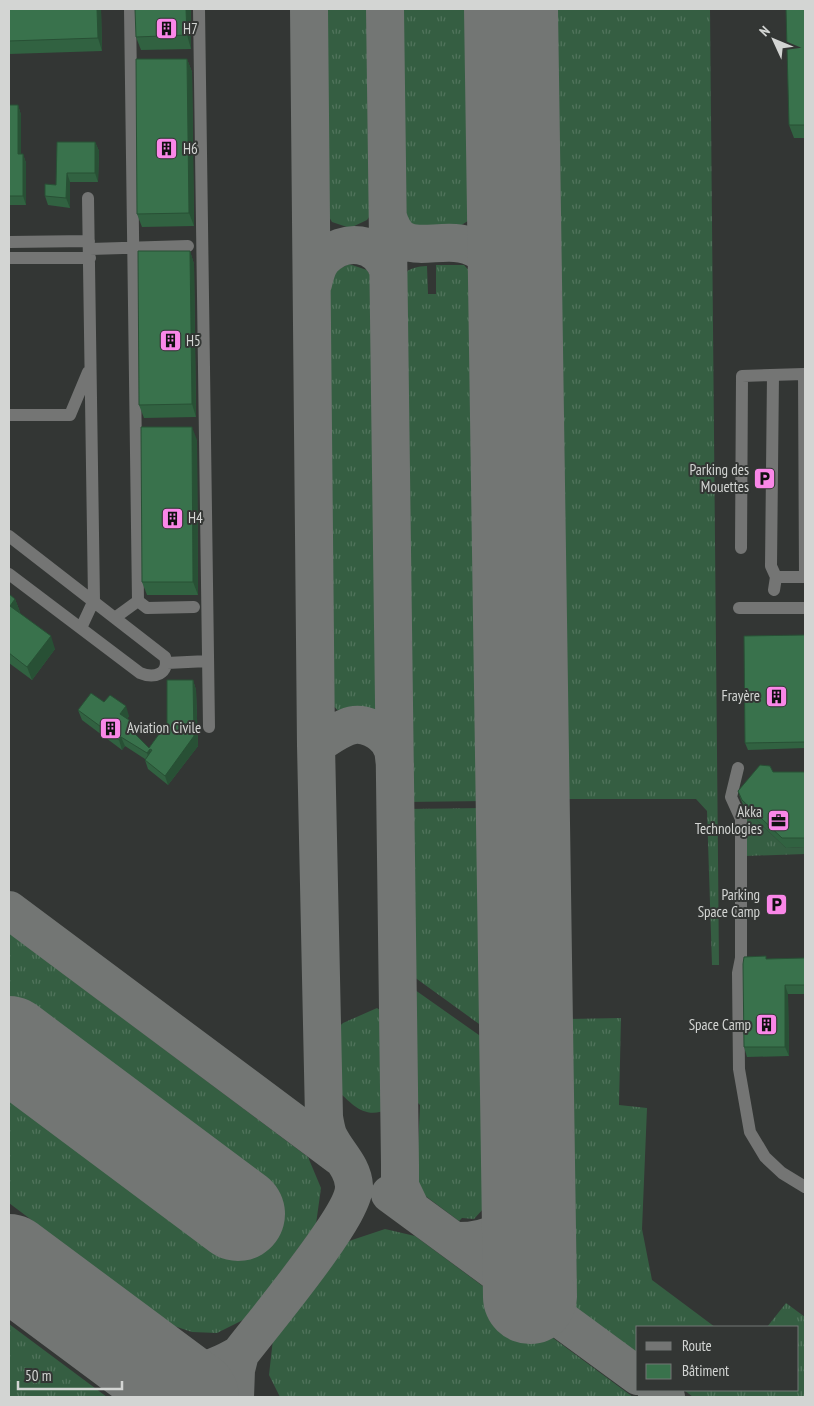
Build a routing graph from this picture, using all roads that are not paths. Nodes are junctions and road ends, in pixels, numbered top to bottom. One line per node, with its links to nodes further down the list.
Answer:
1 (130, 9): 6 (street)
2 (199, 9): 25 (street)
3 (88, 198): 7 (street)
4 (9, 242): 7 (street)
5 (188, 246): 6 (street)
6 (132, 248): 7 (street); 18 (street)
7 (90, 249): 8 (street); 9 (street)
8 (9, 258)
9 (90, 368): 12 (street); 17 (street)
10 (804, 374): 11 (street); 16 (street)
11 (773, 375): 14 (street); 16 (street)
12 (9, 415)
13 (9, 536): 17 (street)
14 (741, 548)
15 (9, 574): 24 (street)
16 (775, 585): 22 (street)
17 (94, 600): 23 (street); 24 (street)
18 (138, 601): 19 (street); 23 (street)
19 (194, 608)
20 (739, 608): 22 (street)
21 (805, 608): 22 (street)
22 (774, 609)
23 (116, 617): 26 (street)
24 (81, 628): 26 (street)
25 (208, 661): 26 (street); 27 (street)
26 (167, 663)
27 (209, 728)
28 (738, 768): 29 (street)
29 (805, 1188)

